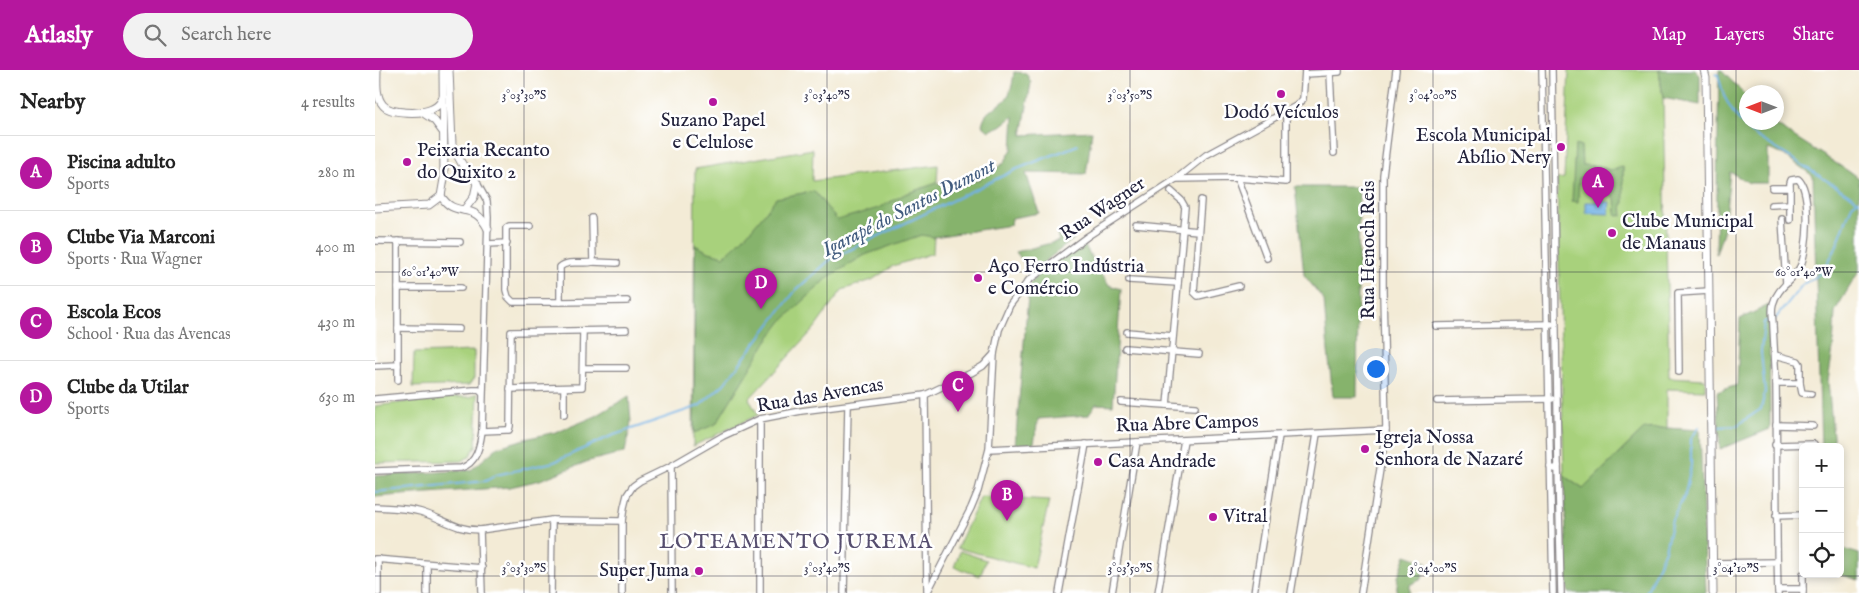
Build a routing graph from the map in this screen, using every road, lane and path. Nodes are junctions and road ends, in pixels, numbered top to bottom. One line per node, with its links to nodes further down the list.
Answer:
1 (377, 70): 14 (street)
2 (443, 70): 13 (street)
3 (449, 70): 22 (street)
4 (1339, 70): 11 (street)
5 (1396, 70): 100 (street, Rua Henoch Reis)
6 (1542, 70): 17 (street)
7 (1552, 70): 18 (street)
8 (1704, 70): 12 (street)
9 (1710, 70): 12 (street)
10 (1305, 72): 11 (street); 15 (street, Rua Wagner)
11 (1331, 73): 19 (street)
12 (1706, 78): 56 (street)
13 (443, 96): 14 (street); 16 (street)
14 (422, 112): 16 (street)
15 (1286, 113): 20 (street); 21 (street, Rua Wagner)
16 (443, 134): 26 (street)
17 (1543, 138): 18 (street); 33 (street)
18 (1553, 138): 34 (street)
19 (1334, 153)
20 (1237, 178): 21 (street); 47 (street)
21 (1176, 179): 70 (street, Rua Wagner)
22 (477, 183): 31 (street); 39 (street)
23 (1772, 188): 24 (street)
24 (1790, 188): 28 (street); 52 (street)
25 (1171, 191): 40 (street)
26 (441, 196): 30 (street); 31 (street)
27 (1201, 200): 41 (street)
28 (1790, 204): 29 (street); 36 (street)
29 (1771, 205)
30 (375, 208)
31 (464, 210): 39 (street)
32 (592, 218): 48 (street)
33 (1545, 218): 34 (street); 59 (street)
34 (1554, 218): 60 (street)
35 (1782, 219): 52 (street)
36 (1790, 220)
37 (1137, 225): 40 (street)
38 (530, 226): 45 (street)
39 (488, 229): 46 (street)
40 (1183, 230): 41 (street); 51 (street)
41 (1198, 231): 53 (street)
42 (375, 241): 43 (street)
43 (398, 241): 44 (street); 54 (street)
44 (460, 242)
45 (507, 243): 46 (street); 57 (street)
46 (488, 244): 78 (street)
47 (1267, 258)
48 (593, 262): 49 (street); 57 (street)
49 (617, 263)
50 (1129, 280): 51 (street)
51 (1178, 283): 67 (street)
52 (1786, 284): 72 (street)
53 (1239, 286)
54 (398, 288): 55 (street); 62 (street)
55 (461, 288)
56 (1709, 291): 77 (street); 121 (street)
57 (560, 302): 58 (street)
58 (627, 302)
59 (1547, 324): 60 (street); 61 (street); 90 (street)
60 (1556, 324): 88 (street)
61 (1436, 326)
62 (398, 328): 63 (street); 73 (street)
63 (459, 329)
64 (627, 330): 65 (street)
65 (583, 331): 75 (street); 83 (street)
66 (1127, 332): 67 (street)
67 (1173, 336): 69 (street)
68 (1125, 348): 69 (street)
69 (1172, 352): 71 (street); 93 (street)
70 (994, 354): 86 (street, Rua das Avencas); 109 (street, Rua Wagner)
71 (1199, 354)
72 (1775, 355): 80 (street); 81 (street)
73 (398, 365): 74 (street); 79 (street)
74 (375, 366)
75 (583, 368): 76 (street); 82 (street)
76 (626, 368)
77 (1679, 372)
78 (483, 375): 84 (street); 85 (street)
79 (398, 380)
80 (1776, 383): 81 (street); 98 (street)
81 (1800, 384): 87 (street)
82 (564, 388): 83 (street); 96 (street)
83 (510, 389): 101 (street)
84 (473, 390): 85 (street); 89 (street)
85 (482, 393): 101 (street)
86 (925, 394): 94 (street, Rua das Avencas); 136 (street)
87 (1811, 394)
88 (1557, 398): 90 (street); 111 (street)
89 (375, 399)
90 (1549, 399): 91 (street); 112 (street)
91 (1437, 401)
92 (1121, 402): 93 (street)
93 (1167, 405): 95 (street)
94 (848, 406): 97 (street, Rua das Avencas); 135 (street)
95 (1195, 407)
96 (564, 415)
97 (760, 419): 110 (street, Rua das Avencas); 134 (street)
98 (1776, 425): 99 (street); 107 (street)
99 (1813, 426)
100 (1386, 430): 102 (street, Rua Abre Campos); 142 (street, Rua Henoch Reis)
101 (482, 431): 113 (street)
102 (1317, 434): 103 (street, Rua Abre Campos); 141 (street)
103 (1279, 436): 104 (street, Rua Abre Campos); 140 (street)
104 (1184, 440): 105 (street, Rua Abre Campos); 139 (street)
105 (1137, 442): 106 (street, Rua Abre Campos); 138 (street)
106 (1086, 444): 109 (street, Rua Abre Campos); 137 (street)
107 (1775, 444): 108 (street); 116 (street)
108 (1799, 444)
109 (989, 449): 136 (street, Rua Wagner)
110 (671, 466): 118 (street, Rua das Avencas); 133 (street)
111 (1558, 466): 112 (street); 144 (street)
112 (1550, 467): 143 (street)
113 (375, 471)
114 (375, 507): 119 (street)
115 (1799, 515): 116 (street)
116 (1776, 516): 122 (street)
117 (552, 520): 118 (street); 119 (street); 131 (street)
118 (622, 521): 132 (street, Rua das Avencas)
119 (480, 530): 124 (street)
120 (377, 559): 123 (street); 128 (street)
121 (1712, 562): 122 (street); 145 (street)
122 (1777, 562): 126 (street)
123 (427, 564): 124 (street); 129 (street)
124 (482, 568): 130 (street)
125 (1803, 578): 127 (street)
126 (1778, 591): 127 (street)
127 (1803, 591)
128 (379, 593)
129 (427, 593)
130 (482, 593)
131 (551, 593)
132 (622, 593)
133 (671, 593)
134 (760, 593)
135 (844, 593)
136 (927, 593)
137 (1059, 593)
138 (1111, 593)
139 (1158, 593)
140 (1254, 593)
141 (1291, 593)
142 (1361, 593)
143 (1553, 593)
144 (1561, 593)
145 (1713, 593)

